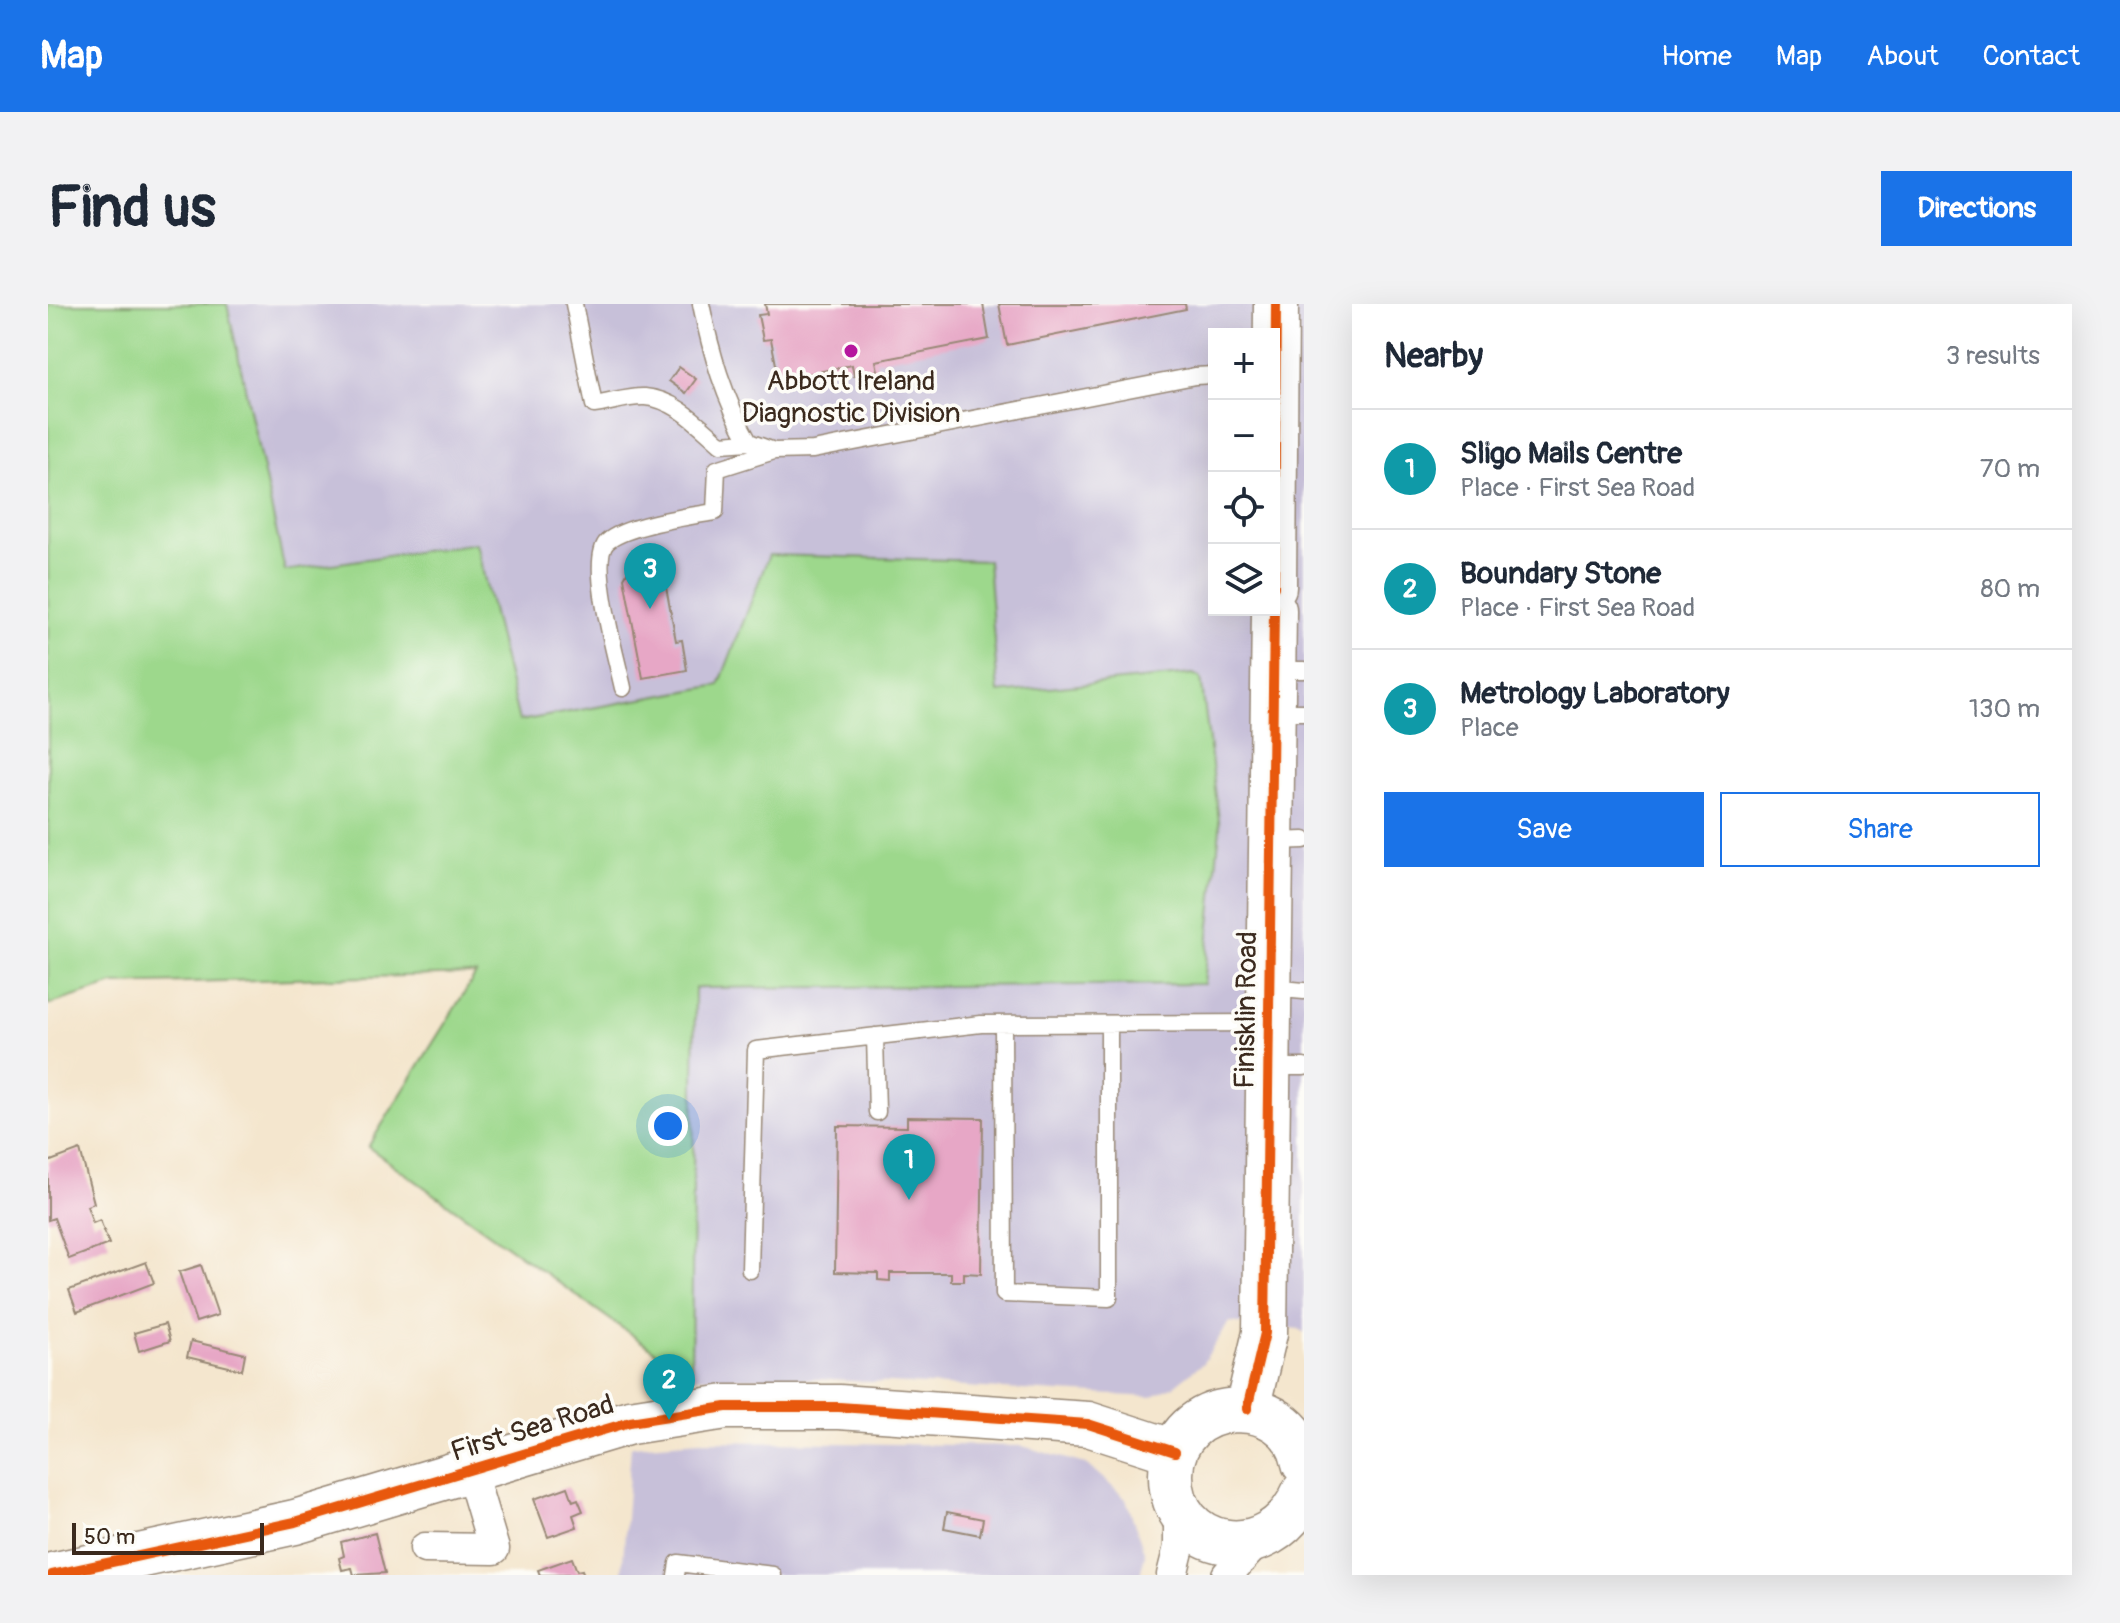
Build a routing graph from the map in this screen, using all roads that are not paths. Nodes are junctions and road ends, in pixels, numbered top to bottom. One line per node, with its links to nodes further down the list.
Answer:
1 (574, 304): 7 (lane)
2 (701, 304): 7 (lane)
3 (1276, 304): 4 (street)
4 (1276, 328)
5 (1208, 376): 8 (lane)
6 (1275, 400): 9 (street)
7 (749, 442): 8 (lane)
8 (774, 451): 11 (lane)
9 (1274, 544)
10 (1275, 616): 12 (street, Finisklin Road)
11 (623, 688)
12 (1288, 691): 13 (street, Finisklin Road)
13 (1288, 840): 14 (street, Finisklin Road)
14 (1281, 1001): 16 (lane); 18 (street, Finisklin Road)
15 (1003, 1025): 16 (lane); 16 (lane); 17 (lane)
16 (1109, 1026)
17 (875, 1036): 19 (lane); 20 (lane)
18 (1286, 1067): 21 (street, Finisklin Road)
19 (877, 1112)
20 (750, 1270)
21 (1247, 1409): 22 (street); 23 (street)
22 (1175, 1452): 24 (street, First Sea Road); 26 (street)
23 (1304, 1463)
24 (471, 1472): 28 (street); 29 (street, First Sea Road)
25 (1304, 1492): 27 (street)
26 (1179, 1509): 27 (street); 33 (street)
27 (1259, 1540): 34 (street)
28 (425, 1548)
29 (168, 1562): 30 (street, First Sea Road)
30 (52, 1575)
31 (676, 1575): 32 (lane)
32 (773, 1575)
33 (1172, 1575)
34 (1227, 1575)

